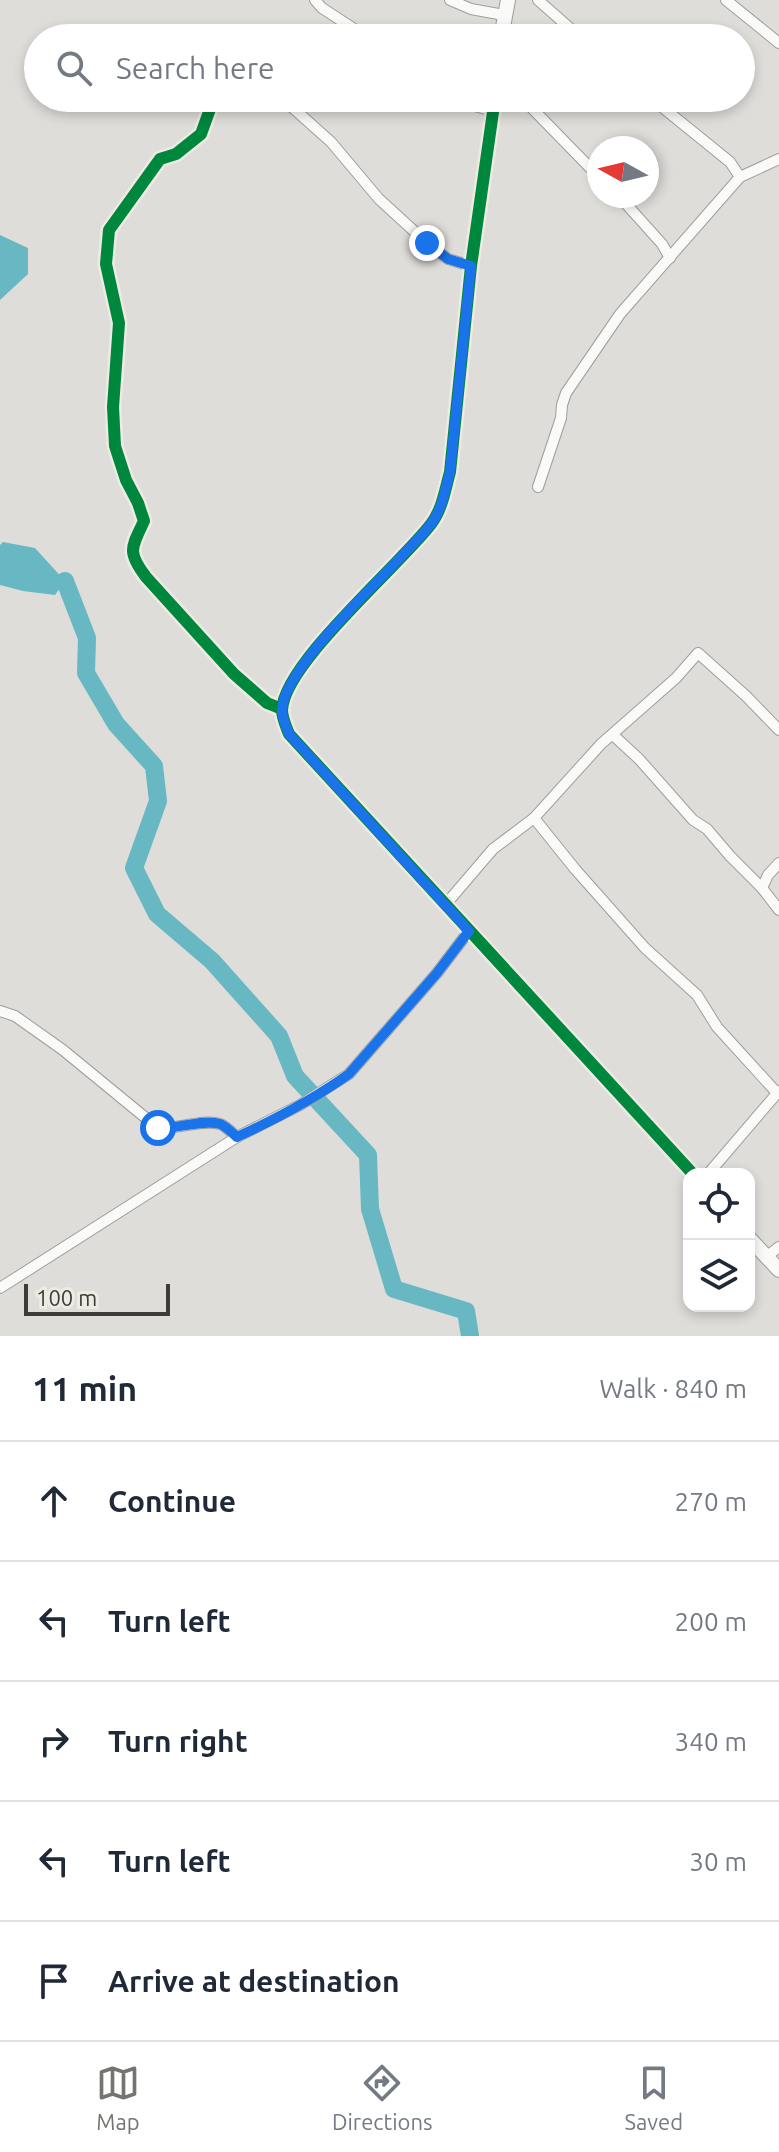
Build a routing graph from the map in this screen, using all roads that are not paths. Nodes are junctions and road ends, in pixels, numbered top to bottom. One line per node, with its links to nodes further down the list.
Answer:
1 (315, 0): 7 (street)
2 (450, 0): 6 (street)
3 (508, 0): 6 (street)
4 (538, 0): 9 (street)
5 (726, 0): 10 (street)
6 (504, 15): 8 (street)
7 (347, 24)
8 (503, 24)
9 (565, 24)
10 (779, 43)
11 (209, 112): 23 (street)
12 (297, 112): 21 (street)
13 (493, 112): 21 (street)
14 (536, 112): 17 (street)
15 (668, 112): 18 (street)
16 (779, 159): 18 (street)
17 (587, 165)
18 (740, 177): 20 (street)
19 (630, 208): 20 (street)
20 (670, 258): 22 (street)
21 (471, 266): 23 (street)
22 (538, 487)
23 (282, 709): 29 (street)
24 (779, 730): 25 (street)
25 (613, 735): 26 (street); 28 (street)
26 (534, 818): 29 (street); 33 (street)
27 (779, 863): 28 (street)
28 (762, 888): 30 (street)
29 (446, 904): 31 (street)
30 (779, 910)
31 (469, 931): 34 (street); 35 (street)
32 (0, 1011): 34 (street)
33 (778, 1092): 36 (street)
34 (237, 1137): 41 (street)
35 (687, 1168)
36 (713, 1168)
37 (751, 1240): 39 (street)
38 (779, 1247): 39 (street)
39 (766, 1257): 40 (street)
40 (779, 1270)
41 (0, 1288)

